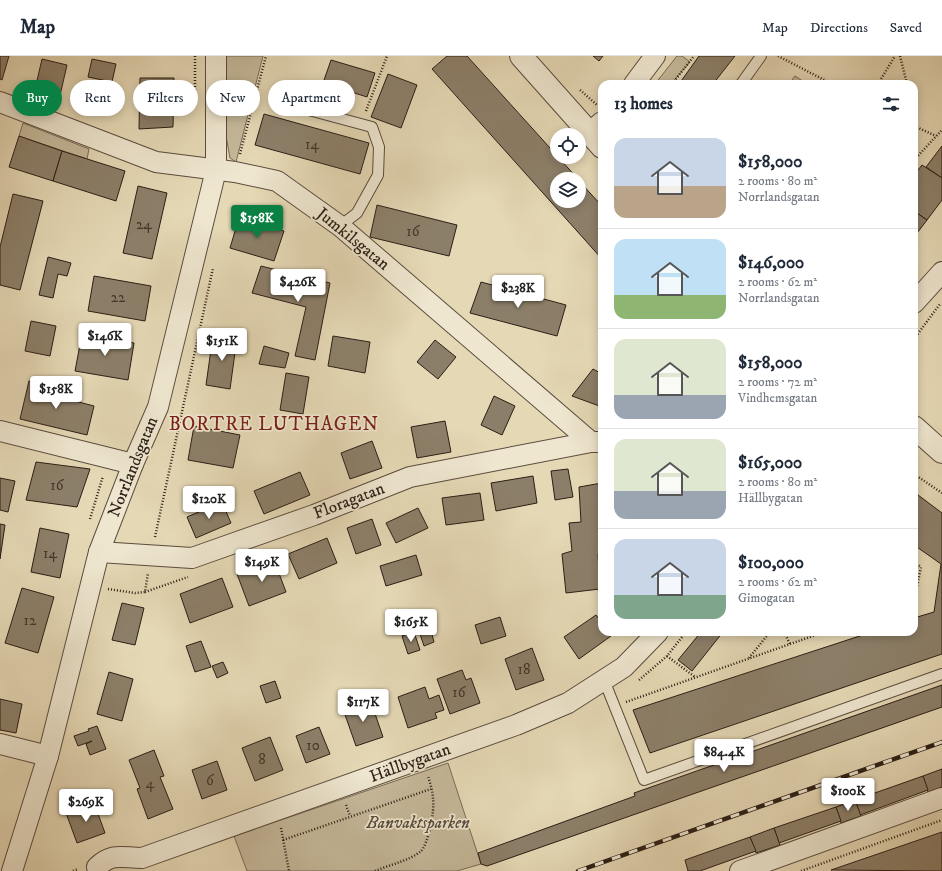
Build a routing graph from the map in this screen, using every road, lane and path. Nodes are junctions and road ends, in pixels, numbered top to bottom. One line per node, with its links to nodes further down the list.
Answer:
1 (195, 56): 12 (path)
2 (216, 56): 27 (street, Norrlandsgatan)
3 (266, 56): 27 (path)
4 (388, 56): 20 (path)
5 (521, 56): 24 (street)
6 (655, 56): 13 (street)
7 (694, 56): 14 (path)
8 (761, 56): 15 (lane)
9 (778, 56): 16 (path)
10 (895, 56): 17 (path)
11 (900, 56): 18 (path)
12 (195, 80)
13 (637, 80)
14 (675, 80)
15 (743, 80)
16 (824, 80)
17 (880, 80)
18 (906, 80)
19 (0, 102): 27 (street, Jumkilsgatan)
20 (364, 115)
21 (331, 116): 28 (lane)
22 (918, 128): 25 (path)
23 (942, 130): 25 (path)
24 (598, 134)
25 (936, 136): 26 (path)
26 (918, 156)
27 (226, 171): 28 (street, Jumkilsgatan); 41 (street, Norrlandsgatan)
28 (340, 226): 36 (street, Jumkilsgatan)
29 (214, 265): 46 (path)
30 (942, 272): 31 (street)
31 (918, 299)
32 (942, 302): 33 (path)
33 (918, 334)
34 (0, 431): 40 (street)
35 (918, 431): 38 (street)
36 (596, 442): 47 (street, Floragatan)
37 (918, 444): 39 (street)
38 (942, 452)
39 (942, 455)
40 (109, 458): 41 (street); 44 (path)
41 (133, 464): 45 (street, Norrlandsgatan)
42 (918, 477): 43 (path)
43 (942, 493)
44 (88, 526)
45 (99, 552): 46 (street, Floragatan); 50 (street, Norrlandsgatan)
46 (151, 555): 47 (street, Floragatan); 51 (path)
47 (192, 558): 51 (path)
48 (918, 565): 49 (path)
49 (918, 582)
50 (91, 585): 51 (path); 64 (street, Norrlandsgatan)
51 (145, 592)
52 (654, 636): 61 (street, Hällbygatan)
53 (767, 636): 58 (path)
54 (786, 636): 56 (path)
55 (813, 636): 56 (path)
56 (790, 644): 58 (path)
57 (667, 656): 60 (path)
58 (748, 659): 60 (path)
59 (942, 674): 62 (lane)
60 (696, 677): 62 (path)
61 (604, 680): 62 (lane); 65 (street, Hällbygatan)
62 (614, 706)
63 (0, 744): 64 (street)
64 (48, 756): 73 (street, Norrlandsgatan)
65 (423, 758): 66 (path); 68 (street, Hällbygatan)
66 (431, 789): 70 (path); 76 (path)
67 (942, 798): 77 (street)
68 (276, 810): 70 (path); 71 (street, Hällbygatan)
69 (942, 820): 72 (path)
70 (283, 840): 75 (path)
71 (139, 865): 74 (street, Hällbygatan)
72 (811, 869): 78 (path)
73 (12, 871)
74 (98, 871)
75 (289, 871)
76 (375, 871)
77 (740, 871)
78 (801, 871)

